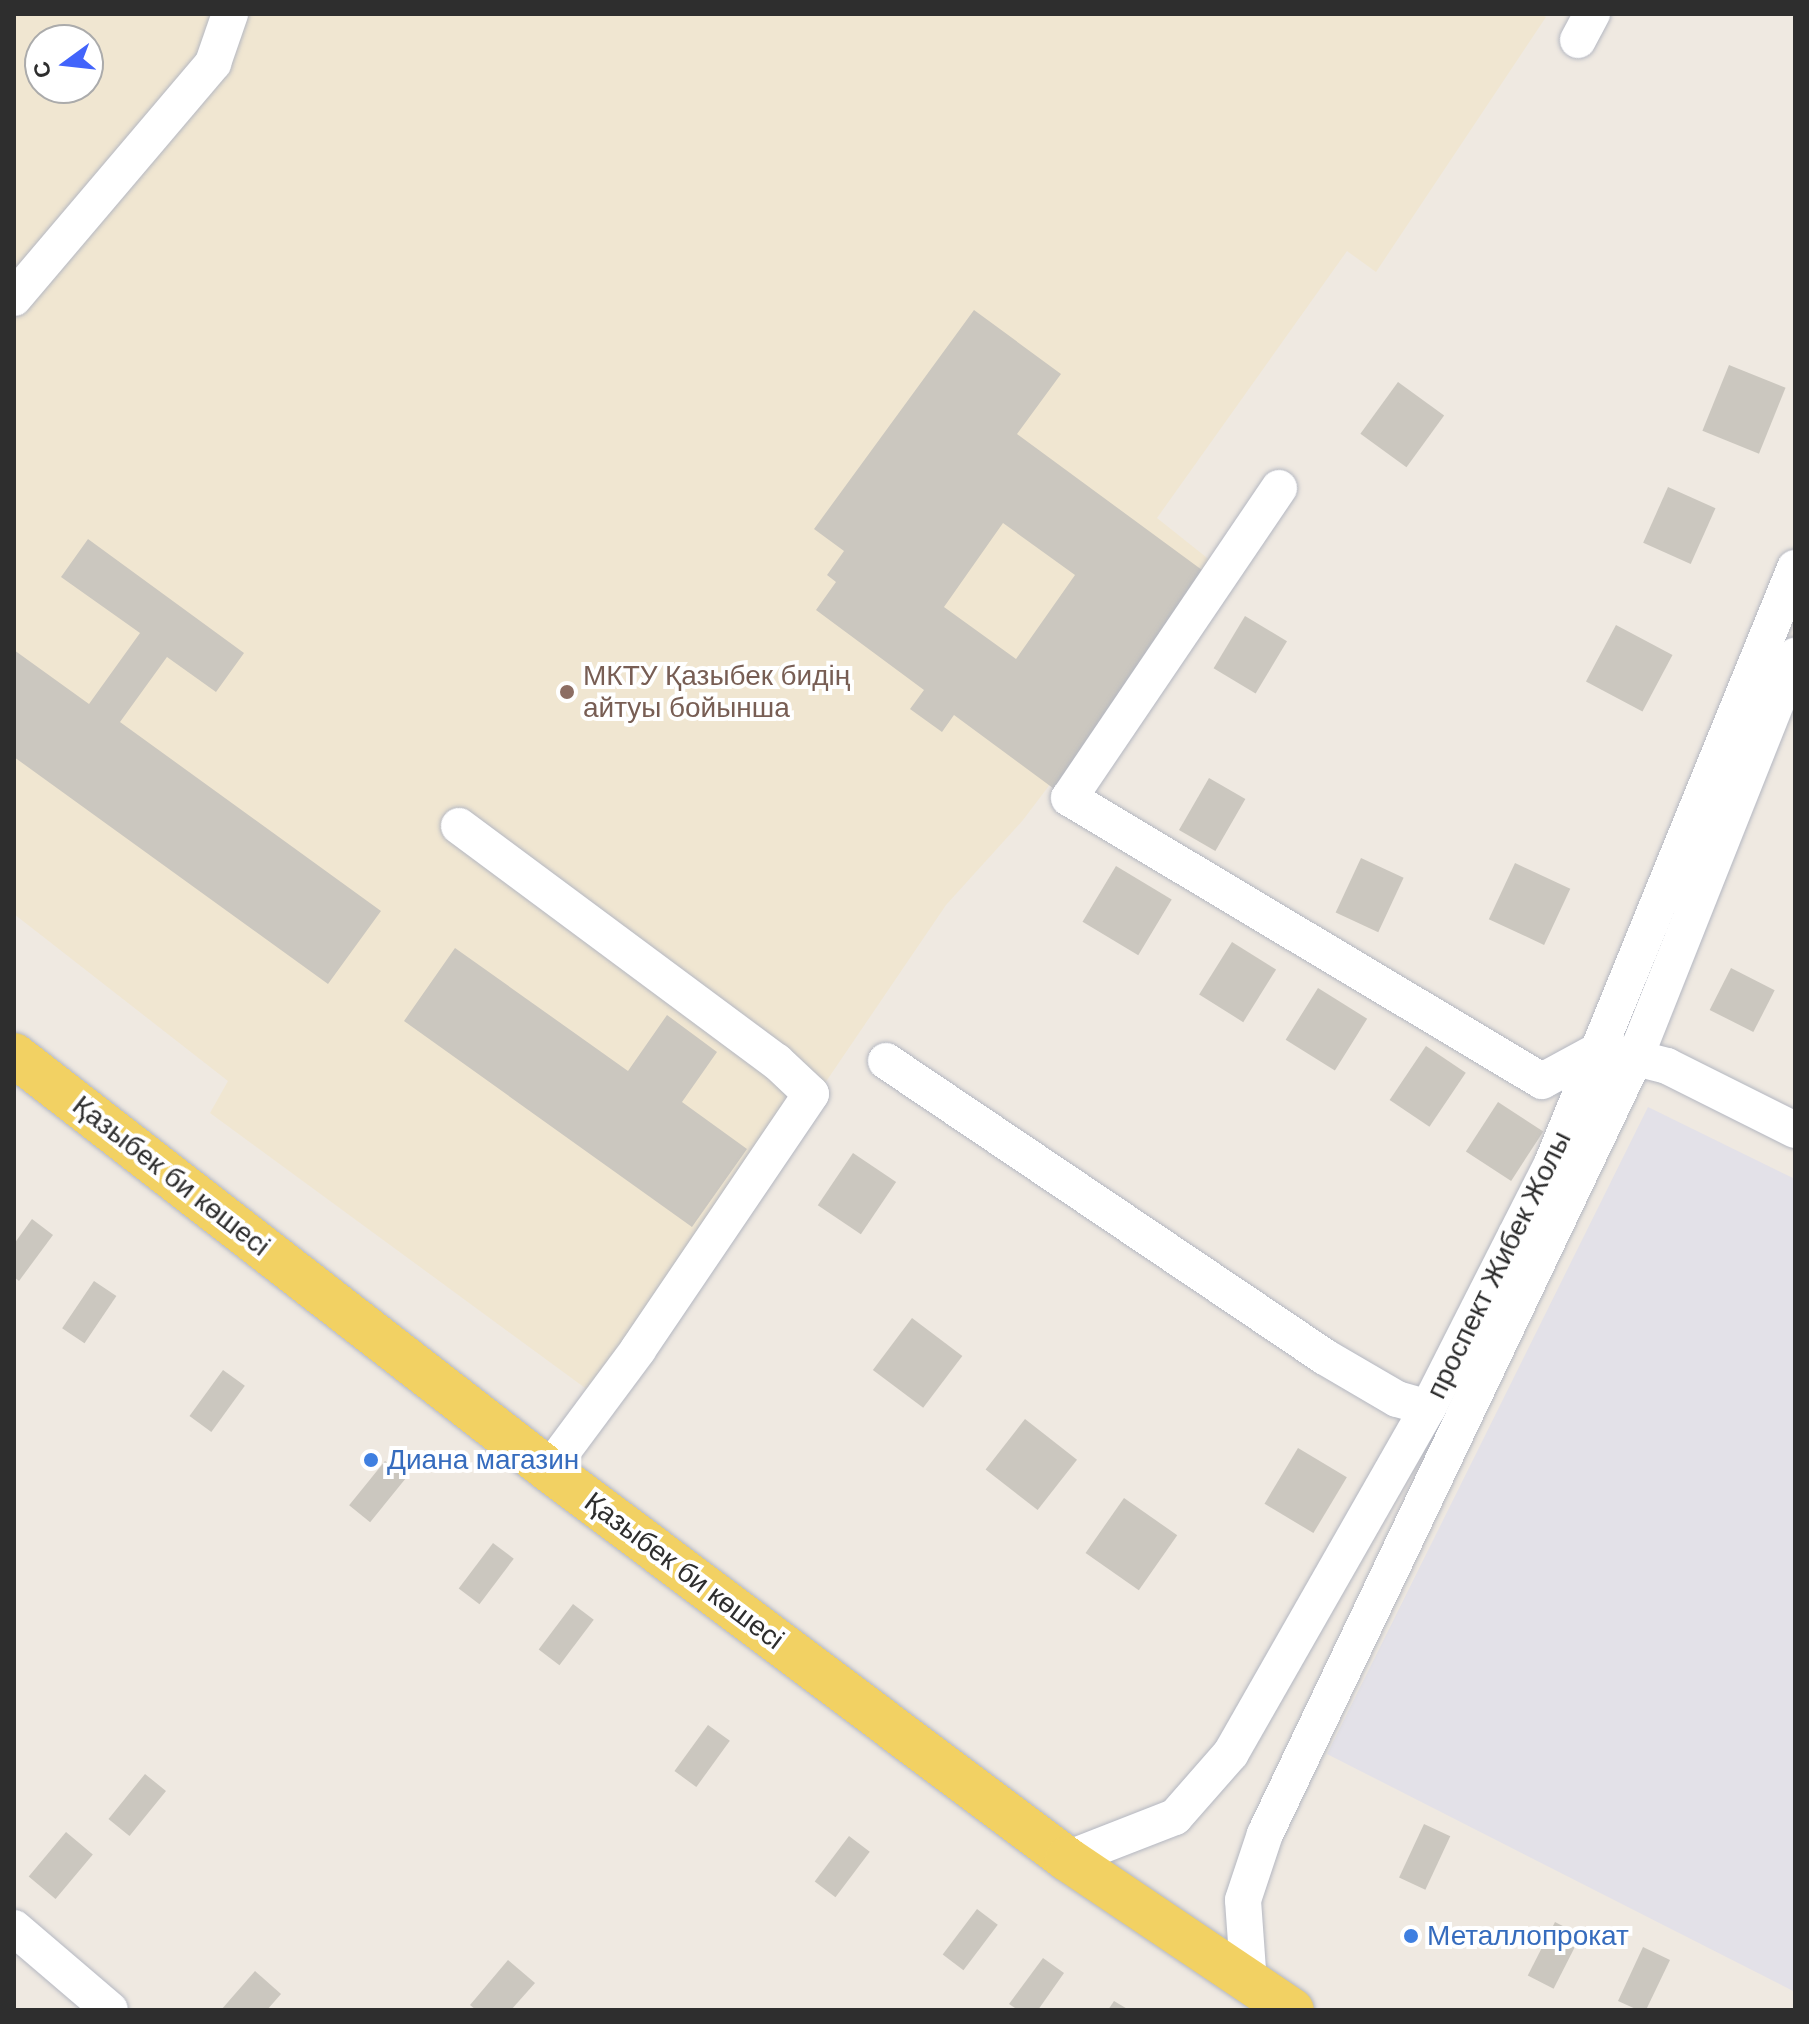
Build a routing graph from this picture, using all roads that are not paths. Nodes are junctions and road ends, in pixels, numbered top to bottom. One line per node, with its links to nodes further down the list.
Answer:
1 (230, 14): 2 (street)
2 (14, 298)
3 (1279, 488): 7 (street)
4 (1795, 568): 7 (street, проспект Жибек Жолы)
5 (1795, 656): 7 (street, проспект Жибек Жолы)
6 (459, 826): 12 (street)
7 (1618, 1054): 10 (street); 11 (street, проспект Жибек Жолы); 15 (street, проспект Жибек Жолы)
8 (14, 1055): 12 (main road, Қазыбек би көшесі)
9 (886, 1061): 11 (street)
10 (1795, 1130)
11 (1428, 1408): 13 (street, проспект Жибек Жолы)
12 (549, 1470): 13 (main road, Қазыбек би көшесі)
13 (1067, 1859): 15 (main road, Қазыбек би көшесі)
14 (14, 1928): 16 (street)
15 (1249, 1984): 17 (main road, Қазыбек би көшесі)
16 (110, 2010)
17 (1292, 2010)

